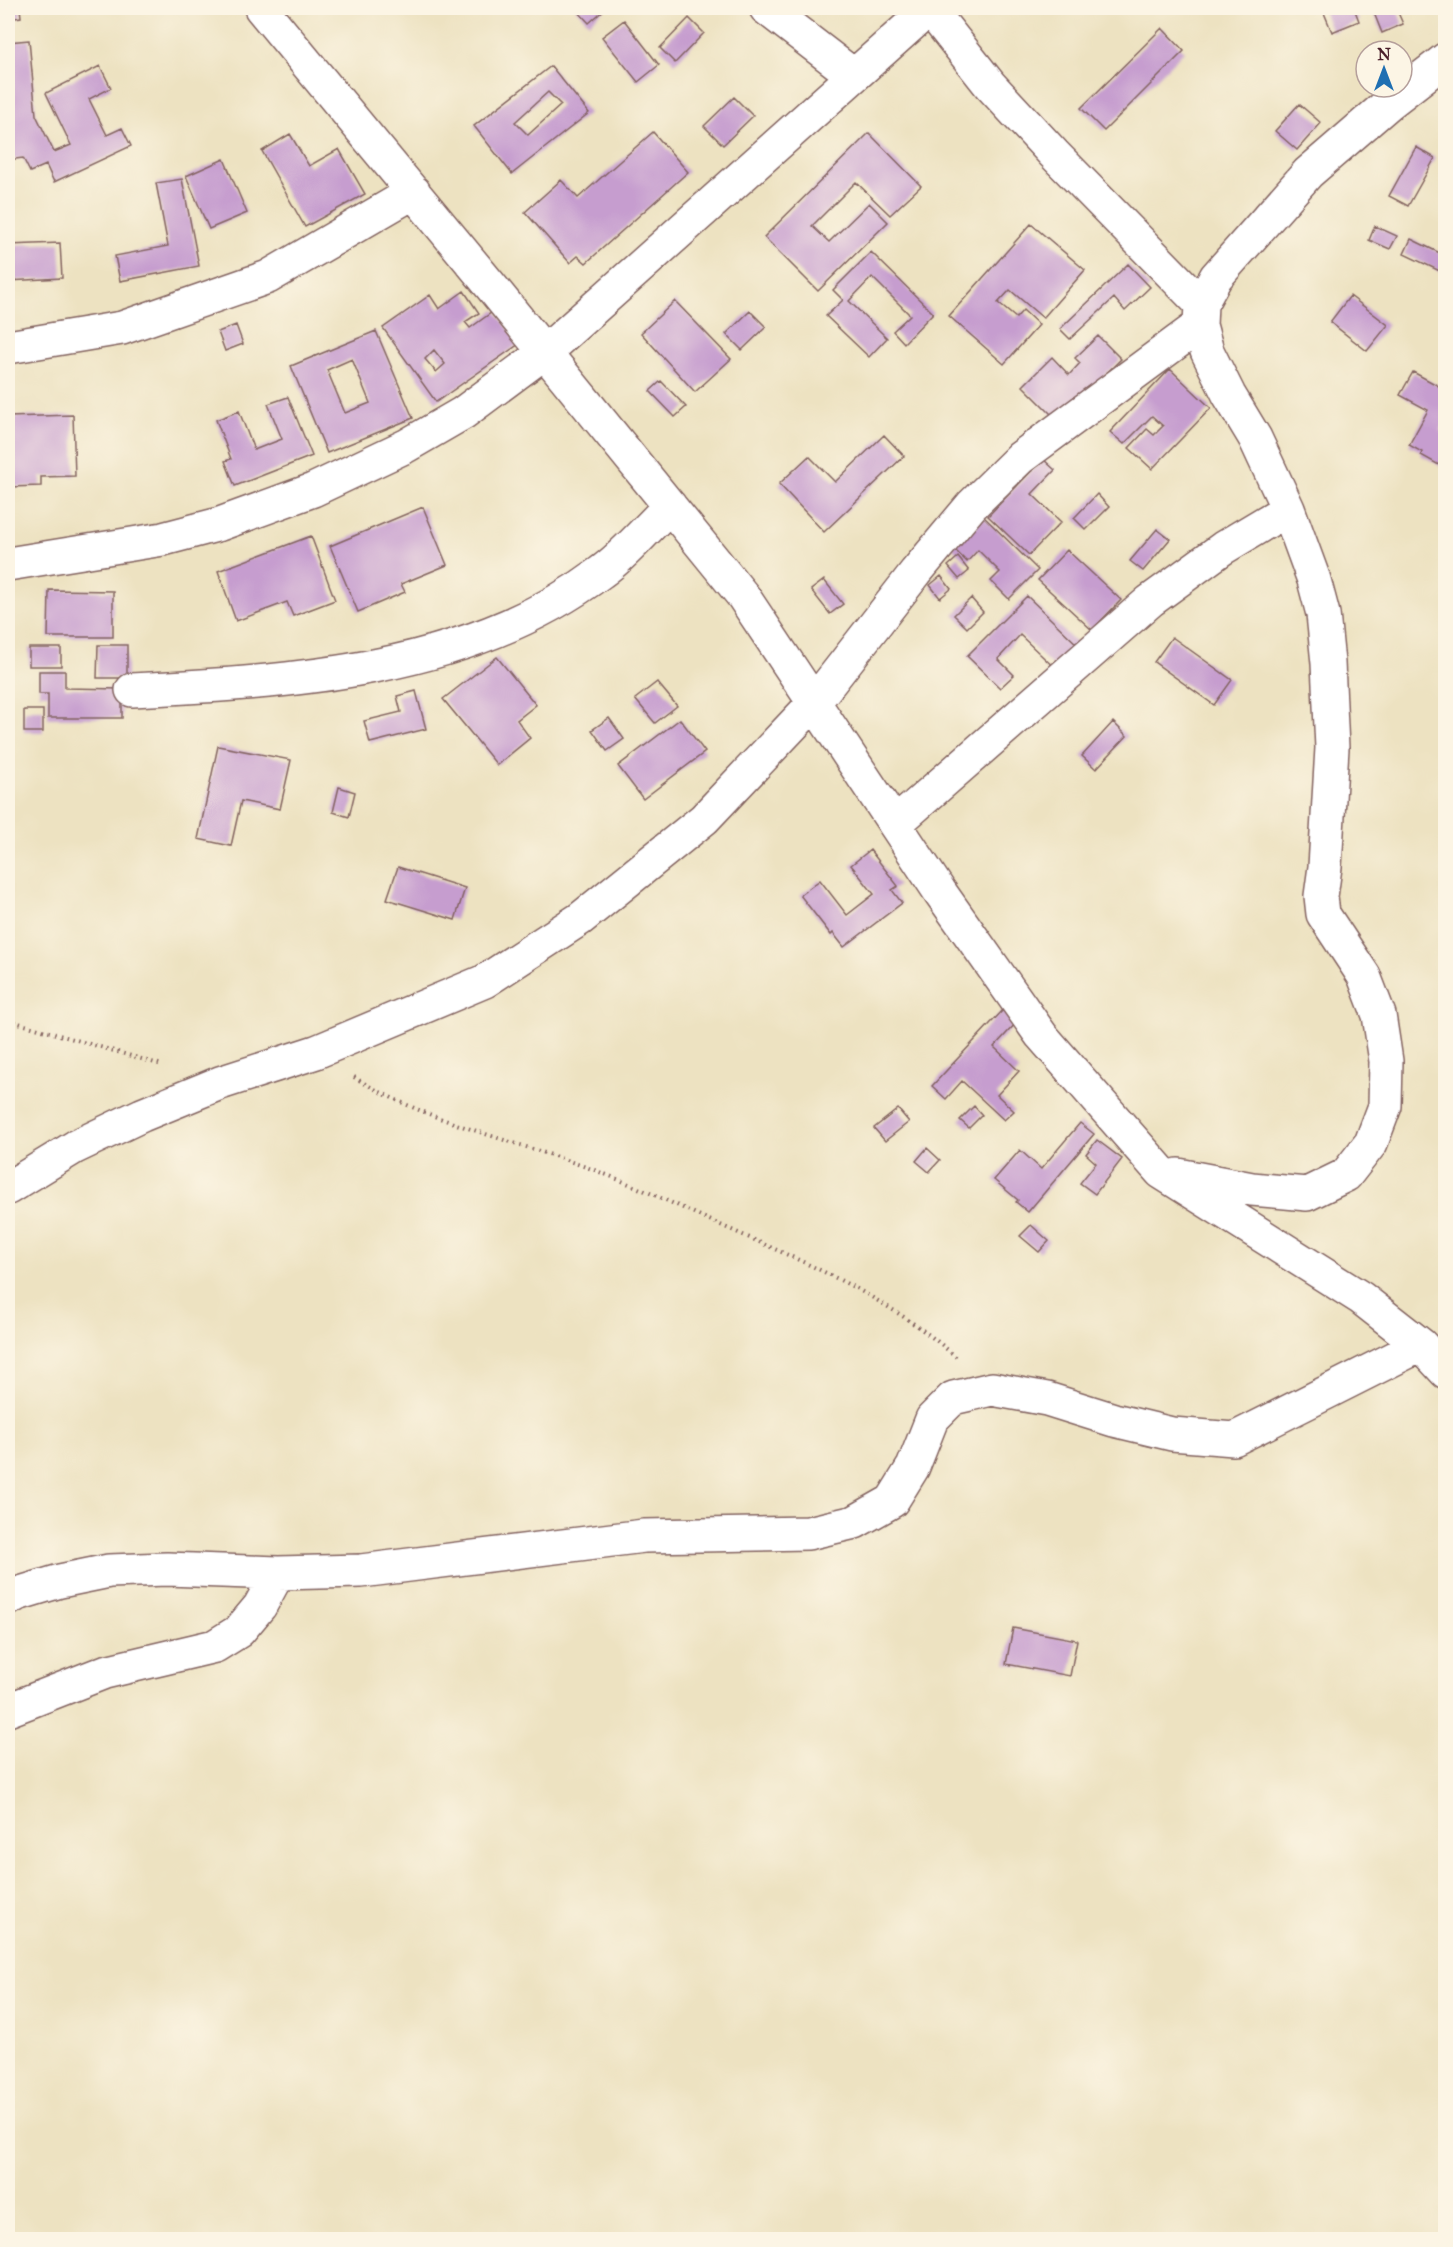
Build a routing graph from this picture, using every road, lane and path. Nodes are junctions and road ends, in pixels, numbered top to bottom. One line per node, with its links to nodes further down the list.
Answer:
1 (261, 8): 6 (street)
2 (766, 8): 5 (street)
3 (929, 8): 5 (street); 7 (street)
4 (1446, 59): 7 (street)
5 (853, 75): 9 (street)
6 (414, 192): 8 (street); 9 (street)
7 (1201, 314): 11 (street); 14 (street)
8 (8, 347)
9 (545, 352): 10 (street); 12 (street)
10 (670, 506): 13 (street); 14 (street)
11 (1288, 509): 15 (street); 19 (street)
12 (8, 564)
13 (132, 690)
14 (813, 704): 15 (street); 17 (street)
15 (895, 824): 19 (street)
16 (8, 1020): 18 (path)
17 (316, 1052): 18 (street); 23 (path)
18 (220, 1083): 20 (street)
19 (1161, 1172): 21 (street)
20 (8, 1188)
21 (1421, 1346): 22 (street); 23 (street)
22 (1446, 1372)
23 (992, 1389): 24 (street)
24 (278, 1573): 25 (street); 26 (street)
25 (8, 1599)
26 (8, 1710)

